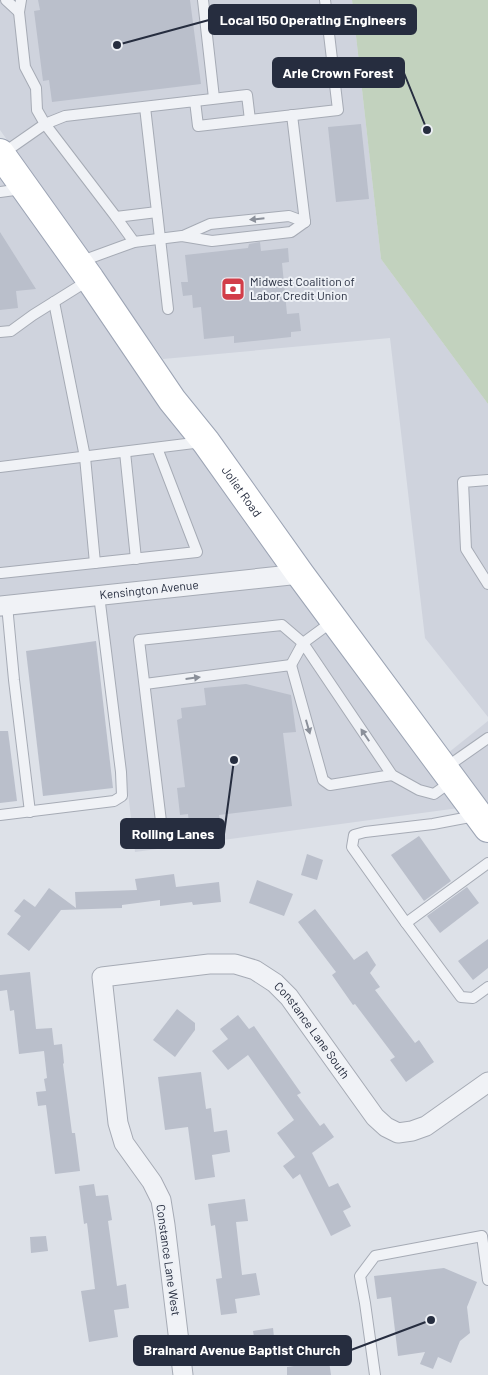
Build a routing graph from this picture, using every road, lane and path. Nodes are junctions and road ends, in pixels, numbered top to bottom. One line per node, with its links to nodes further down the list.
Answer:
1 (6, 0): 5 (lane)
2 (21, 0): 5 (lane)
3 (203, 0): 6 (lane)
4 (325, 0): 9 (lane)
5 (19, 12): 11 (lane)
6 (214, 98): 7 (lane); 10 (lane)
7 (195, 101): 8 (lane); 10 (lane)
8 (144, 107): 11 (lane); 14 (lane)
9 (292, 115): 10 (lane); 16 (lane)
10 (250, 120)
11 (44, 124): 12 (lane); 15 (lane)
12 (1, 154): 13 (main road, Joliet Road)
13 (13, 190): 20 (main road, Joliet Road)
14 (157, 212): 15 (lane); 18 (lane)
15 (116, 216): 19 (lane)
16 (305, 222): 17 (lane, one-way to 17); 17 (lane)
17 (182, 236): 18 (lane)
18 (160, 239): 19 (lane); 22 (lane)
19 (134, 242): 20 (lane)
20 (84, 271): 21 (lane); 24 (main road, Joliet Road)
21 (54, 302): 23 (lane); 27 (lane)
22 (168, 309)
23 (0, 332)
24 (206, 442): 25 (lane); 34 (main road, Joliet Road)
25 (157, 448): 26 (lane); 30 (lane)
26 (125, 452): 27 (lane); 30 (lane)
27 (85, 457): 28 (lane); 31 (lane)
28 (0, 467)
29 (488, 480): 35 (lane)
30 (136, 559): 31 (lane)
31 (95, 563): 33 (lane)
32 (0, 568): 33 (lane)
33 (0, 573)
34 (300, 574): 36 (street, Kensington Avenue); 38 (main road, Joliet Road)
35 (488, 584)
36 (99, 596): 37 (street, Kensington Avenue); 46 (lane)
37 (4, 606): 46 (lane)
38 (334, 620): 39 (lane); 45 (main road, Joliet Road)
39 (304, 643): 40 (lane); 41 (lane); 44 (lane, one-way to 39)
40 (291, 665): 41 (lane, one-way to 40); 44 (lane, one-way to 44)
41 (145, 684): 49 (lane)
42 (484, 740): 43 (lane); 45 (lane)
43 (488, 752)
44 (392, 775): 45 (lane)
45 (448, 775): 48 (main road, Joliet Road)
46 (30, 812): 47 (lane)
47 (0, 815)
48 (483, 822): 51 (lane)
49 (163, 838)
50 (488, 863): 51 (lane)
51 (406, 923): 53 (lane)
52 (102, 977): 54 (street, Constance Lane South); 56 (street, Constance Lane West)
53 (488, 987)
54 (488, 1082)
55 (488, 1280): 57 (lane)
56 (183, 1375)
57 (375, 1375)

